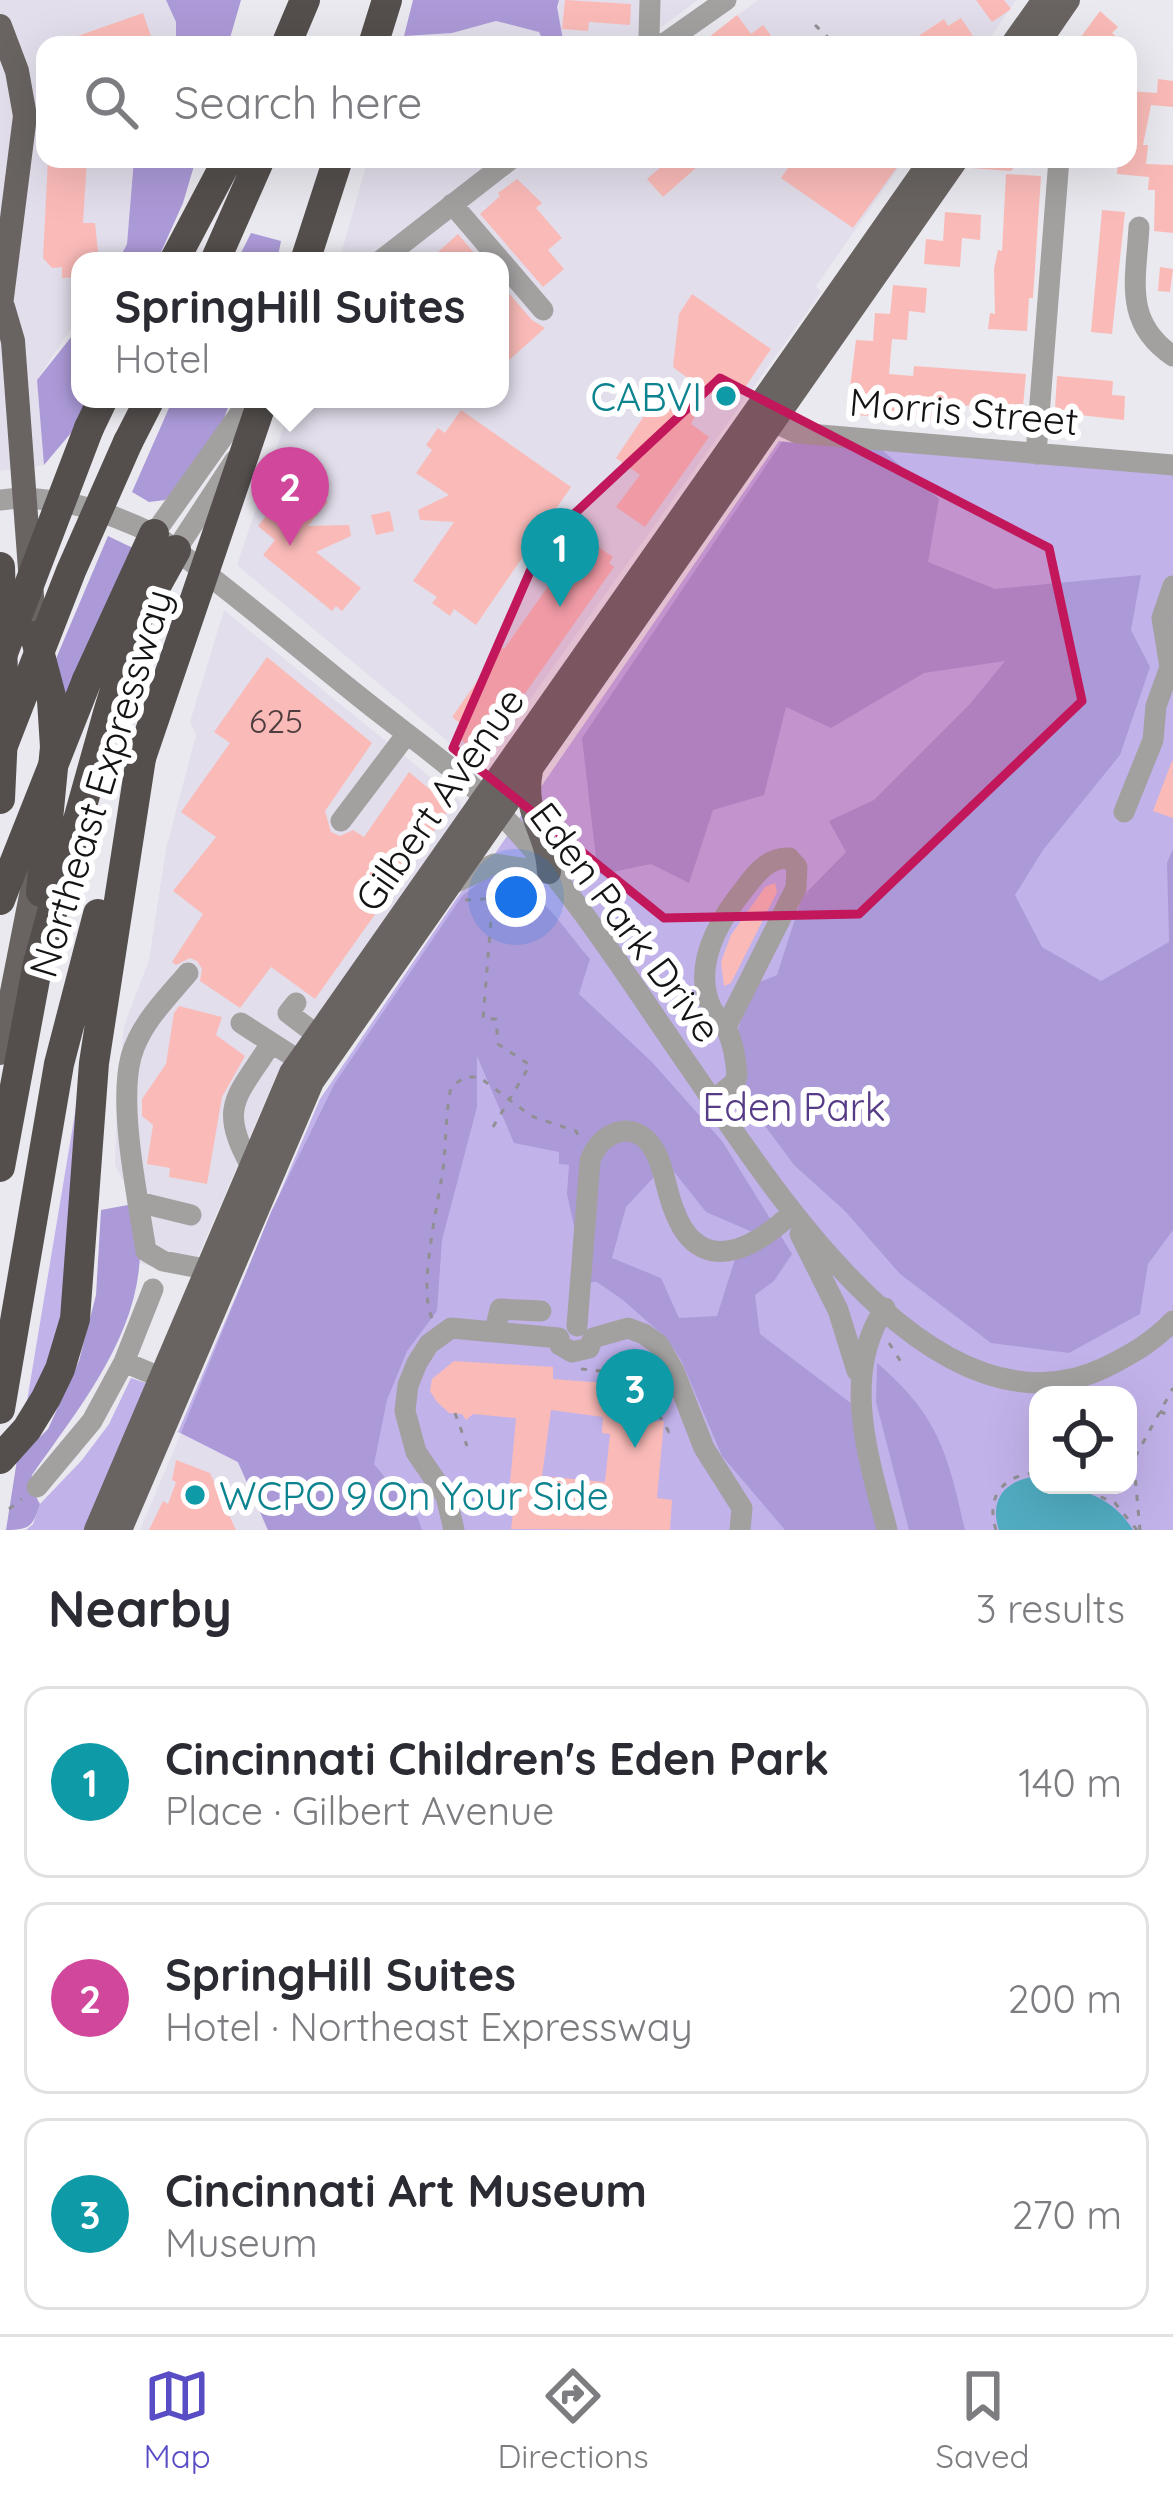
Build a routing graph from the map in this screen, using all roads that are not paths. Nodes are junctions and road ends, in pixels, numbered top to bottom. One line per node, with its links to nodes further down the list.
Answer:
1 (305, 0): 9 (highway)
2 (320, 0): 10 (highway)
3 (387, 0): 11 (highway)
4 (650, 0): 12 (street)
5 (726, 0): 13 (street)
6 (1044, 0): 14 (main road)
7 (1068, 0): 15 (main road)
8 (0, 26): 31 (main road)
9 (290, 36)
10 (307, 36)
11 (376, 36)
12 (649, 36)
13 (672, 36)
14 (1018, 36)
15 (1043, 36)
16 (223, 168): 25 (highway)
17 (256, 168): 26 (highway)
18 (335, 168): 27 (highway)
19 (499, 168): 23 (street)
20 (926, 168): 39 (main road, Gilbert Avenue)
21 (950, 168): 39 (main road, Gilbert Avenue)
22 (1057, 168): 41 (street)
23 (452, 204): 28 (street); 29 (street)
24 (1139, 227): 33 (street)
25 (179, 252)
26 (219, 252)
27 (308, 252)
28 (391, 252)
29 (493, 252)
30 (509, 270): 32 (street)
31 (1, 310): 43 (main road)
32 (543, 310)
33 (1173, 356)
34 (98, 408): 40 (highway)
35 (145, 408): 51 (highway, bridge)
36 (245, 408): 44 (street)
37 (259, 408): 63 (highway, Northeast Expressway, bridge)
38 (276, 408): 44 (street)
39 (763, 419): 41 (street, Morris Street); 52 (main road, Gilbert Avenue); 54 (main road, Gilbert Avenue)
40 (88, 428): 47 (highway, bridge); 49 (highway, bridge)
41 (1036, 454): 42 (street, Morris Street)
42 (1173, 465)
43 (11, 499): 44 (street, Eden Park Drive); 48 (main road)
44 (165, 542): 50 (street, Eden Park Drive); 58 (highway, bridge); 60 (highway)
45 (0, 569): 53 (highway)
46 (1173, 586): 55 (street)
47 (0, 615)
48 (34, 634): 60 (highway); 68 (main road)
49 (0, 661)
50 (406, 735): 54 (street, Eden Park Drive); 56 (street)
51 (0, 754)
52 (532, 766): 54 (main road, Gilbert Avenue); 57 (main road)
53 (0, 799)
54 (490, 804): 57 (street, Eden Park Drive); 59 (main road, Gilbert Avenue); 67 (main road, Gilbert Avenue)
55 (1124, 812)
56 (341, 821)
57 (540, 881): 59 (street); 69 (street, Eden Park Drive)
58 (5, 887)
59 (454, 894): 67 (main road, Gilbert Avenue)
60 (38, 963): 71 (highway)
61 (188, 973): 72 (street)
62 (296, 1003): 67 (street)
63 (86, 1015): 86 (highway, Northeast Expressway); 87 (highway)
64 (241, 1023): 66 (street)
65 (726, 1027): 65 (street); 69 (street)
66 (271, 1042): 67 (street); 70 (street)
67 (315, 1049): 70 (main road, Gilbert Avenue); 84 (main road, Gilbert Avenue)
68 (0, 1053)
69 (712, 1101): 74 (street, Eden Park Drive)
70 (250, 1164): 75 (main road, Gilbert Avenue)
71 (0, 1167)
72 (138, 1202): 73 (street); 75 (street)
73 (191, 1215)
74 (794, 1215): 77 (street, Eden Park Drive); 81 (street); 85 (street)
75 (205, 1269): 84 (main road, Gilbert Avenue)
76 (153, 1289): 83 (street)
77 (884, 1308): 82 (street, Eden Park Drive); 85 (street)
78 (541, 1311): 80 (street)
79 (1173, 1321): 82 (street, Eden Park Drive)
80 (495, 1331): 81 (street); 92 (street)
81 (576, 1334): 89 (street)
82 (1164, 1339)
83 (124, 1362): 84 (street); 88 (street)
84 (169, 1382): 90 (main road, Gilbert Avenue); 91 (main road, Gilbert Avenue)
85 (861, 1383): 93 (street)
86 (0, 1409)
87 (0, 1459)
88 (37, 1487)
89 (741, 1519)
90 (95, 1530)
91 (120, 1530)
92 (454, 1530)
93 (887, 1530)

